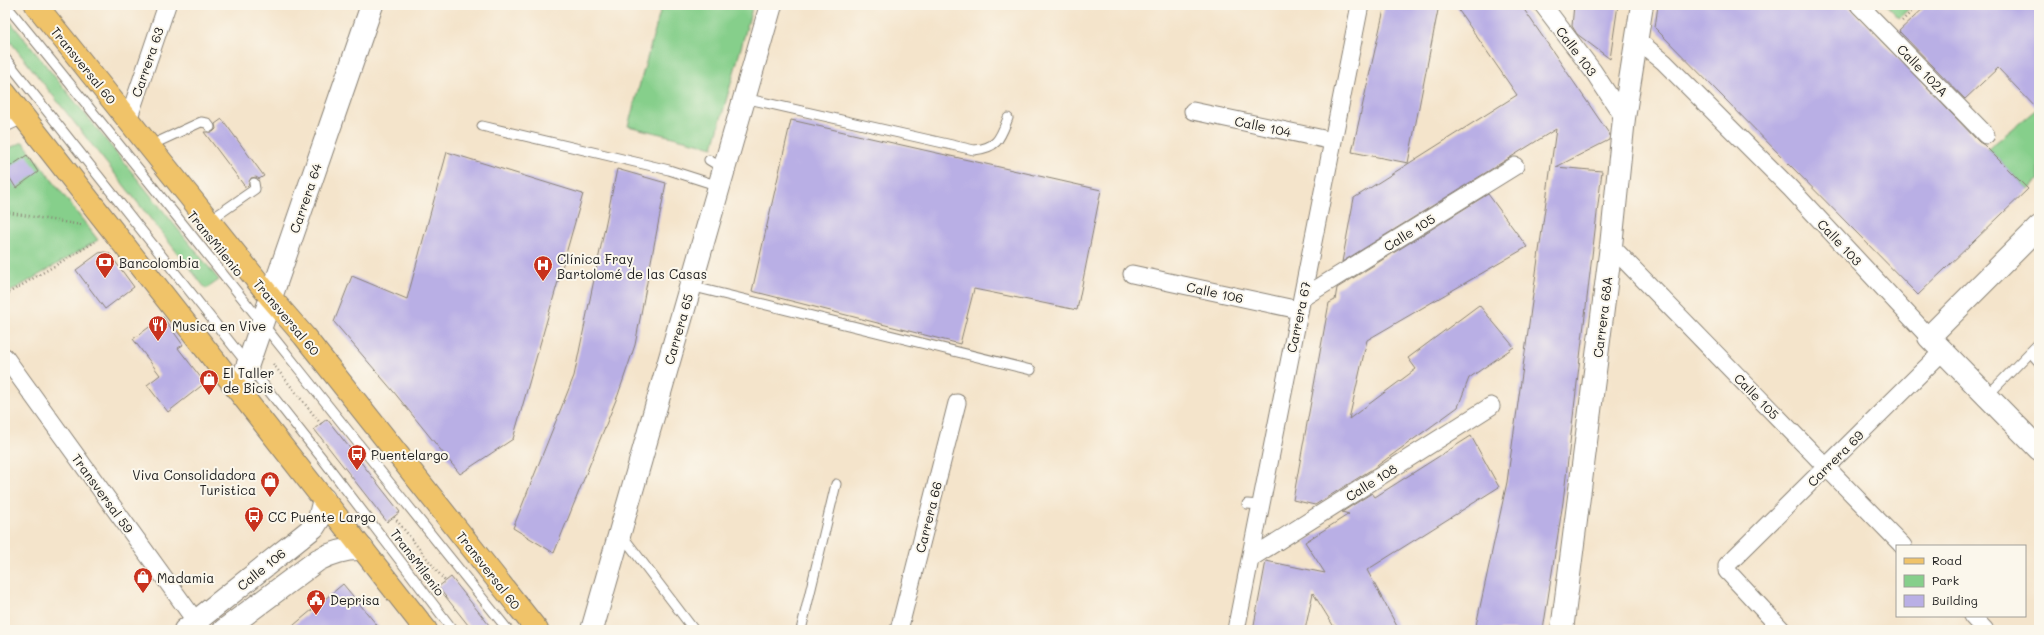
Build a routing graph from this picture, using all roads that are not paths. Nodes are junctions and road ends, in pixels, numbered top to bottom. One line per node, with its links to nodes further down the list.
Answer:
1 (6, 5): 34 (lane, TransMilenio)
2 (36, 5): 18 (main road, Transversal 60)
3 (167, 5): 18 (street, Carrera 63)
4 (372, 5): 32 (street, Carrera 64)
5 (771, 5): 13 (street, Carrera 65)
6 (1360, 5): 22 (street, Carrera 67)
7 (1543, 5): 16 (street, Calle 103)
8 (1642, 5): 10 (street, Carrera 68A)
9 (1859, 5): 21 (street, Calle 102A)
10 (1636, 39): 16 (street, Carrera 68A); 36 (street, Calle 103)
11 (5, 58): 40 (lane, TransMilenio)
12 (5, 93): 17 (main road)
13 (744, 98): 15 (lane); 25 (street, Carrera 65)
14 (1193, 111): 22 (street, Calle 104)
15 (1008, 118)
16 (1624, 118): 29 (street, Carrera 68A)
17 (14, 119): 42 (main road)
18 (128, 120): 23 (main road, Transversal 60)
19 (482, 126): 25 (lane)
20 (210, 127): 23 (lane)
21 (1986, 135)
22 (1333, 141): 33 (street, Carrera 67)
23 (149, 146): 27 (main road, Transversal 60)
24 (1515, 166): 33 (street, Calle 105)
25 (717, 171): 31 (street, Carrera 65)
26 (254, 183): 27 (lane)
27 (209, 221): 32 (main road, Transversal 60)
28 (2039, 228): 36 (street, Carrera 69)
29 (1611, 246): 47 (street, Calle 105); 66 (street, Carrera 68A)
30 (1132, 274): 33 (street, Calle 106)
31 (690, 286): 41 (lane); 50 (street, Carrera 65)
32 (271, 298): 34 (street, Carrera 64); 60 (main road, Transversal 60)
33 (1301, 304): 53 (street, Carrera 67)
34 (262, 322): 40 (street, Carrera 64); 59 (lane, TransMilenio)
35 (2039, 343): 37 (lane)
36 (1936, 344): 43 (street, Calle 103); 47 (street, Carrera 69)
37 (2030, 352): 39 (lane); 43 (lane)
38 (5, 357): 55 (street, Transversal 59)
39 (2039, 362)
40 (247, 366): 42 (street, Carrera 64); 58 (lane, TransMilenio)
41 (1031, 370)
42 (239, 390): 49 (main road)
43 (1987, 396): 46 (street, Calle 103)
44 (958, 403): 64 (street, Carrera 66)
45 (1491, 406): 53 (street, Calle 108)
46 (2039, 449)
47 (1826, 467): 51 (street, Calle 105); 67 (street, Carrera 69)
48 (836, 484): 63 (lane)
49 (324, 499): 52 (main road); 55 (street, Calle 106)
50 (620, 533): 61 (street, Carrera 65); 62 (lane)
51 (1902, 545)
52 (363, 549): 56 (street, Calle 106); 57 (main road)
53 (1251, 558): 65 (street, Carrera 67)
54 (1973, 617): 68 (street)
55 (194, 627)
56 (224, 630)
57 (426, 630)
58 (453, 630)
59 (508, 630)
60 (537, 630)
61 (592, 630)
62 (694, 630)
63 (801, 630)
64 (899, 630)
65 (1236, 630)
66 (1562, 630)
67 (1782, 630)
68 (1985, 630)

